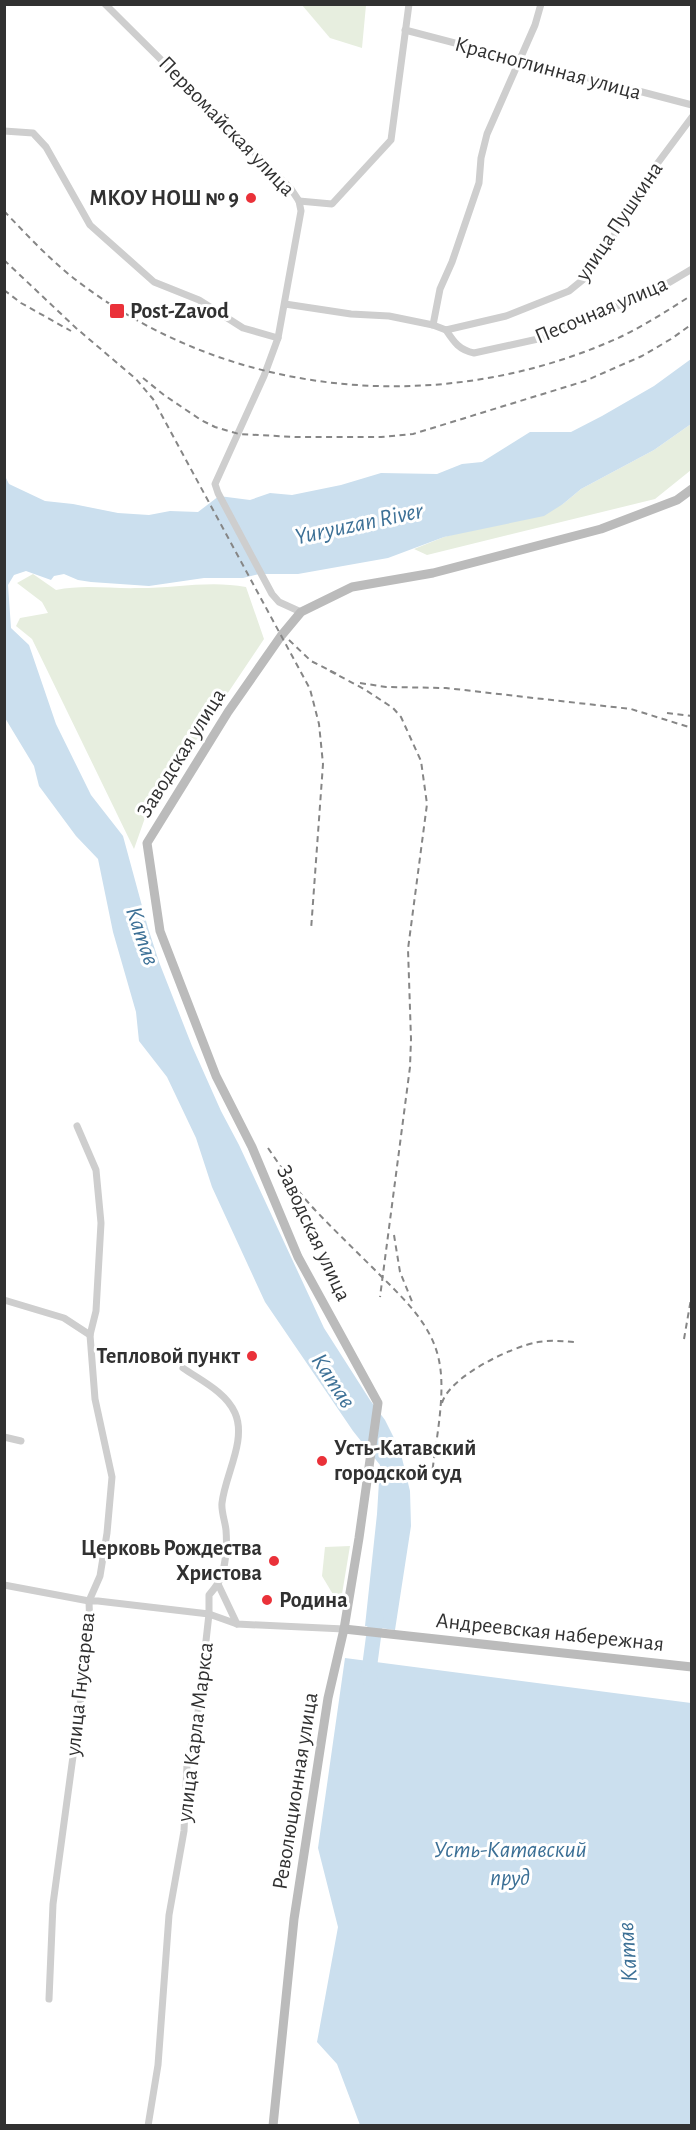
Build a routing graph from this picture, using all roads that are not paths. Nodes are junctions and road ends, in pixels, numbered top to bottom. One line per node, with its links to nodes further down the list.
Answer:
1 (105, 4): 9 (street, Первомайская улица)
2 (409, 4): 4 (street)
3 (541, 4): 5 (street)
4 (405, 30): 5 (street, Красноглинная улица); 9 (street)
5 (519, 60): 6 (street, Красноглинная улица); 12 (street)
6 (692, 105)
7 (692, 117): 13 (street, улица Пушкина)
8 (4, 132): 14 (street)
9 (299, 201): 11 (street, Первомайская улица)
10 (692, 269): 13 (street, Песочная улица)
11 (285, 304): 12 (street); 14 (street, Первомайская улица)
12 (433, 325): 13 (street)
13 (446, 330)
14 (278, 338): 16 (street, Первомайская улица)
15 (692, 489): 16 (street, Заводская улица)
16 (301, 612): 21 (street, Заводская улица)
17 (77, 1126): 19 (street, улица Гнусарева)
18 (4, 1300): 19 (street)
19 (90, 1335): 26 (street, улица Гнусарева)
20 (183, 1368): 24 (street, улица Карла Маркса)
21 (378, 1403): 29 (street, Революционная улица)
22 (4, 1437): 23 (street)
23 (21, 1441)
24 (218, 1584): 27 (street, улица Карла Маркса); 28 (street)
25 (4, 1585): 26 (street)
26 (89, 1601): 27 (street); 31 (street, улица Гнусарева)
27 (209, 1614): 28 (street); 32 (street, улица Карла Маркса)
28 (237, 1624): 29 (street)
29 (344, 1629): 30 (street, Андреевская набережная); 33 (street, Революционная улица)
30 (692, 1667)
31 (50, 2000)
32 (148, 2126)
33 (273, 2126)

